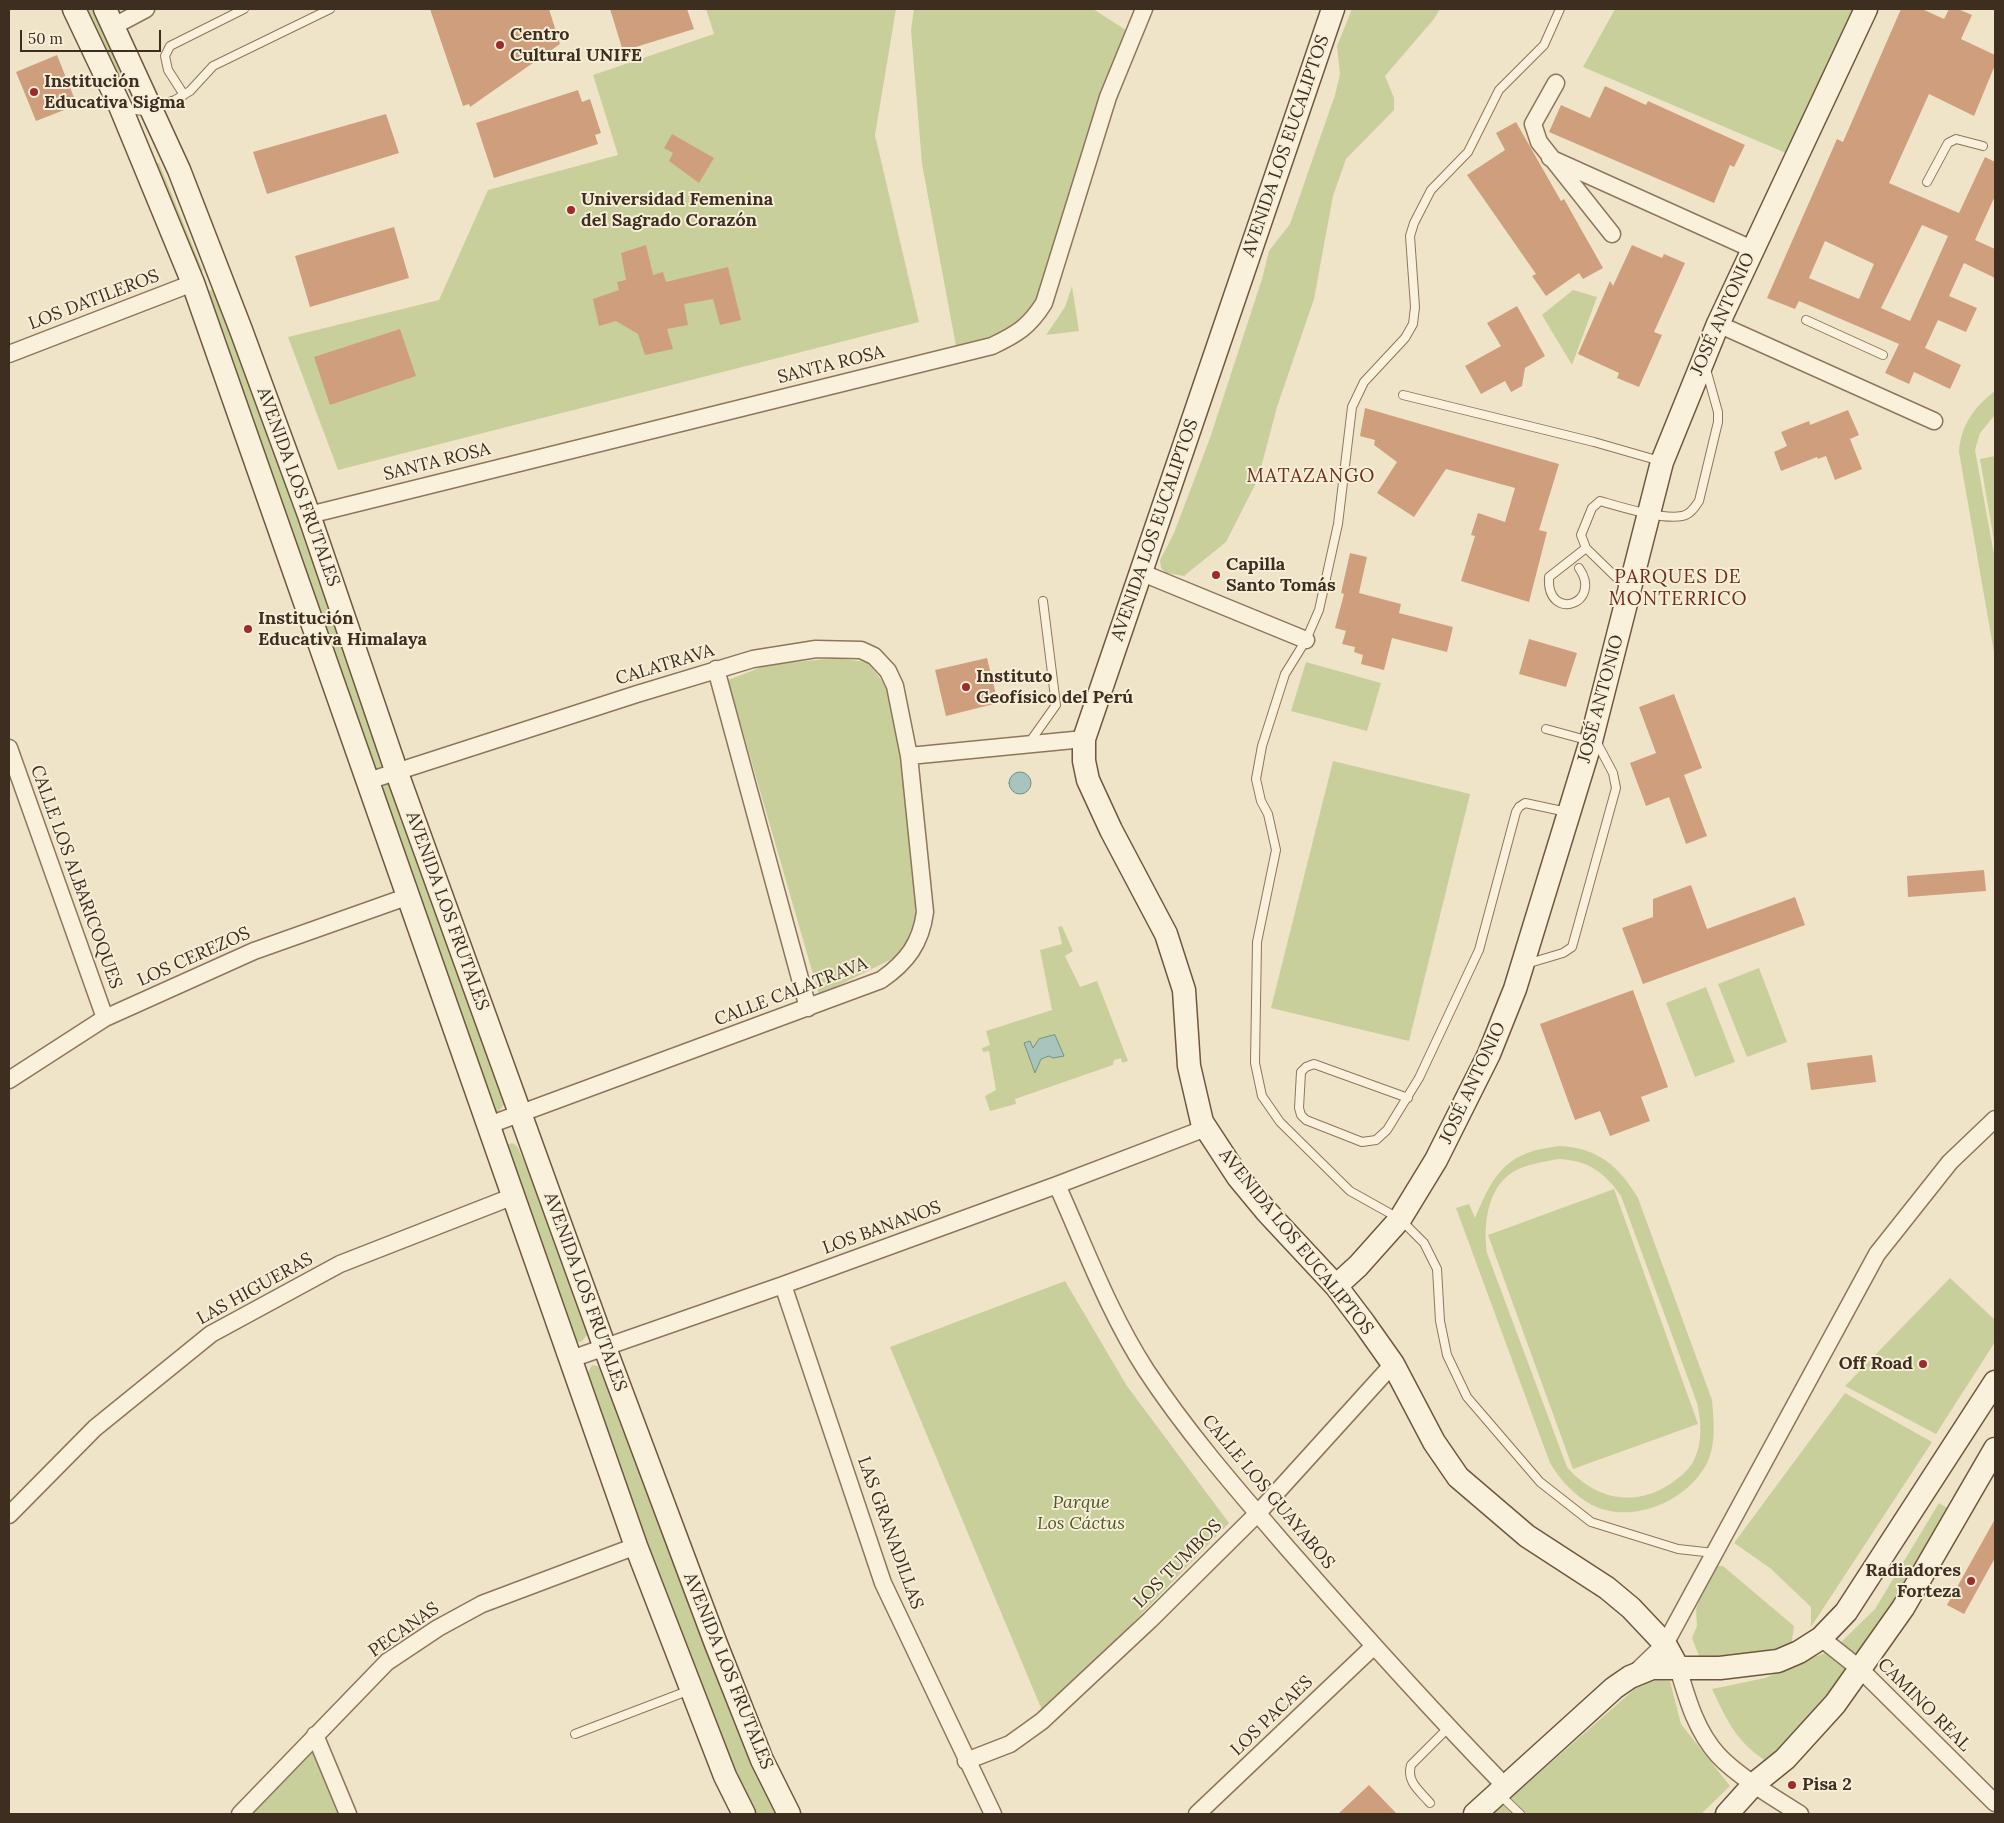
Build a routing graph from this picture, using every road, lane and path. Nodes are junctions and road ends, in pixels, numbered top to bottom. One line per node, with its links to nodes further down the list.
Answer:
1 (74, 9): 12 (main road, AVENIDA LOS FRUTALES)
2 (145, 9): 9 (street)
3 (244, 9): 11 (lane)
4 (330, 9): 11 (lane)
5 (1144, 9): 30 (street, SANTA ROSA)
6 (1333, 9): 33 (main road, AVENIDA LOS EUCALIPTOS)
7 (1560, 9): 36 (lane)
8 (1866, 9): 18 (main road, JOSÉ ANTONIO)
9 (110, 17): 13 (main road, AVENIDA LOS FRUTALES)
10 (1556, 83): 15 (street)
11 (184, 95): 13 (lane)
12 (120, 106): 13 (lane); 19 (main road, AVENIDA LOS FRUTALES)
13 (152, 109): 22 (main road, AVENIDA LOS FRUTALES)
14 (1983, 146): 16 (lane)
15 (1550, 158): 17 (street); 18 (street)
16 (1927, 182)
17 (1612, 234)
18 (1752, 249): 21 (main road, JOSÉ ANTONIO)
19 (193, 283): 22 (main road); 23 (street, LOS DATILEROS); 45 (main road, AVENIDA LOS FRUTALES)
20 (1806, 320): 24 (lane)
21 (1718, 324): 25 (main road, JOSÉ ANTONIO); 27 (street)
22 (241, 330): 30 (main road, AVENIDA LOS FRUTALES)
23 (9, 354)
24 (1883, 355)
25 (1703, 359): 28 (main road, JOSÉ ANTONIO); 29 (lane)
26 (1403, 395): 28 (lane)
27 (1934, 421)
28 (1662, 462): 29 (main road, JOSÉ ANTONIO)
29 (1649, 514): 31 (lane); 34 (main road, JOSÉ ANTONIO)
30 (309, 515): 44 (main road, AVENIDA LOS FRUTALES)
31 (1586, 548): 32 (lane); 34 (lane)
32 (1580, 568)
33 (1140, 572): 36 (street); 40 (main road, AVENIDA LOS EUCALIPTOS)
34 (1629, 590): 39 (main road, JOSÉ ANTONIO)
35 (1043, 601): 41 (lane)
36 (1306, 640): 59 (lane)
37 (716, 669): 43 (street, CALATRAVA); 44 (street, CALATRAVA); 49 (street)
38 (1546, 729): 39 (lane)
39 (1592, 738): 46 (main road, JOSÉ ANTONIO); 48 (lane)
40 (1084, 739): 41 (street); 56 (main road, AVENIDA LOS EUCALIPTOS)
41 (1028, 744): 43 (street)
42 (9, 748): 50 (street, CALLE LOS ALBARICOQUES)
43 (909, 756): 49 (street, CALLE CALATRAVA)
44 (397, 772): 45 (street, CALATRAVA); 53 (main road, AVENIDA LOS FRUTALES)
45 (368, 781): 47 (main road, AVENIDA LOS FRUTALES)
46 (1569, 813): 48 (main road, JOSÉ ANTONIO); 52 (lane)
47 (409, 896): 50 (street, LOS CEREZOS); 55 (main road, AVENIDA LOS FRUTALES)
48 (1522, 965): 59 (main road, JOSÉ ANTONIO)
49 (808, 1008): 53 (street, CALLE CALATRAVA)
50 (106, 1018): 51 (street, LOS CEREZOS)
51 (9, 1080)
52 (1408, 1098): 52 (lane)
53 (520, 1114): 55 (street, CALLE CALATRAVA); 62 (main road, AVENIDA LOS FRUTALES)
54 (1995, 1119): 70 (street)
55 (489, 1125): 58 (main road, AVENIDA LOS FRUTALES)
56 (1206, 1128): 57 (street, LOS BANANOS); 61 (main road, AVENIDA LOS EUCALIPTOS)
57 (1057, 1185): 60 (street, LOS BANANOS); 67 (street, CALLE LOS GUAYABOS)
58 (514, 1196): 63 (main road, AVENIDA LOS FRUTALES); 68 (street, LAS HIGUERAS)
59 (1400, 1219): 61 (main road, JOSÉ ANTONIO); 70 (lane)
60 (783, 1285): 62 (street, LOS BANANOS); 81 (street, LAS GRANADILLAS)
61 (1336, 1286): 64 (main road, AVENIDA LOS EUCALIPTOS)
62 (604, 1348): 63 (street, LOS BANANOS); 89 (main road, AVENIDA LOS FRUTALES)
63 (571, 1359): 69 (main road, AVENIDA LOS FRUTALES)
64 (1393, 1364): 67 (street, LOS TUMBOS); 72 (main road, AVENIDA LOS EUCALIPTOS)
65 (1995, 1382): 71 (main road)
66 (1993, 1455): 75 (main road)
67 (1258, 1514): 73 (street, CALLE LOS GUAYABOS); 81 (street, LOS TUMBOS)
68 (9, 1515)
69 (636, 1546): 77 (main road, AVENIDA LOS FRUTALES); 80 (street, PECANAS)
70 (1715, 1553): 72 (street)
71 (1821, 1638): 74 (main road); 75 (street, CAMINO REAL)
72 (1664, 1644): 74 (main road, AVENIDA LOS EUCALIPTOS); 76 (street)
73 (1374, 1646): 78 (street, CALLE LOS GUAYABOS); 91 (street, LOS PACAES)
74 (1678, 1668): 76 (main road); 82 (street)
75 (1860, 1669): 82 (main road); 85 (street, CAMINO REAL)
76 (1630, 1677): 83 (main road)
77 (691, 1689): 79 (lane); 88 (main road, AVENIDA LOS FRUTALES)
78 (1449, 1727): 83 (street, CALLE LOS GUAYABOS); 84 (lane)
79 (575, 1734)
80 (315, 1736): 86 (street, PECANAS); 87 (street)
81 (966, 1761): 90 (street, LAS GRANADILLAS)
82 (1754, 1784): 94 (main road); 95 (street)
83 (1501, 1790): 92 (main road); 93 (lane)
84 (1430, 1803)
85 (1995, 1803)
86 (240, 1814)
87 (348, 1814)
88 (744, 1814)
89 (789, 1814)
90 (993, 1814)
91 (1197, 1814)
92 (1475, 1814)
93 (1520, 1814)
94 (1727, 1814)
95 (1800, 1814)

